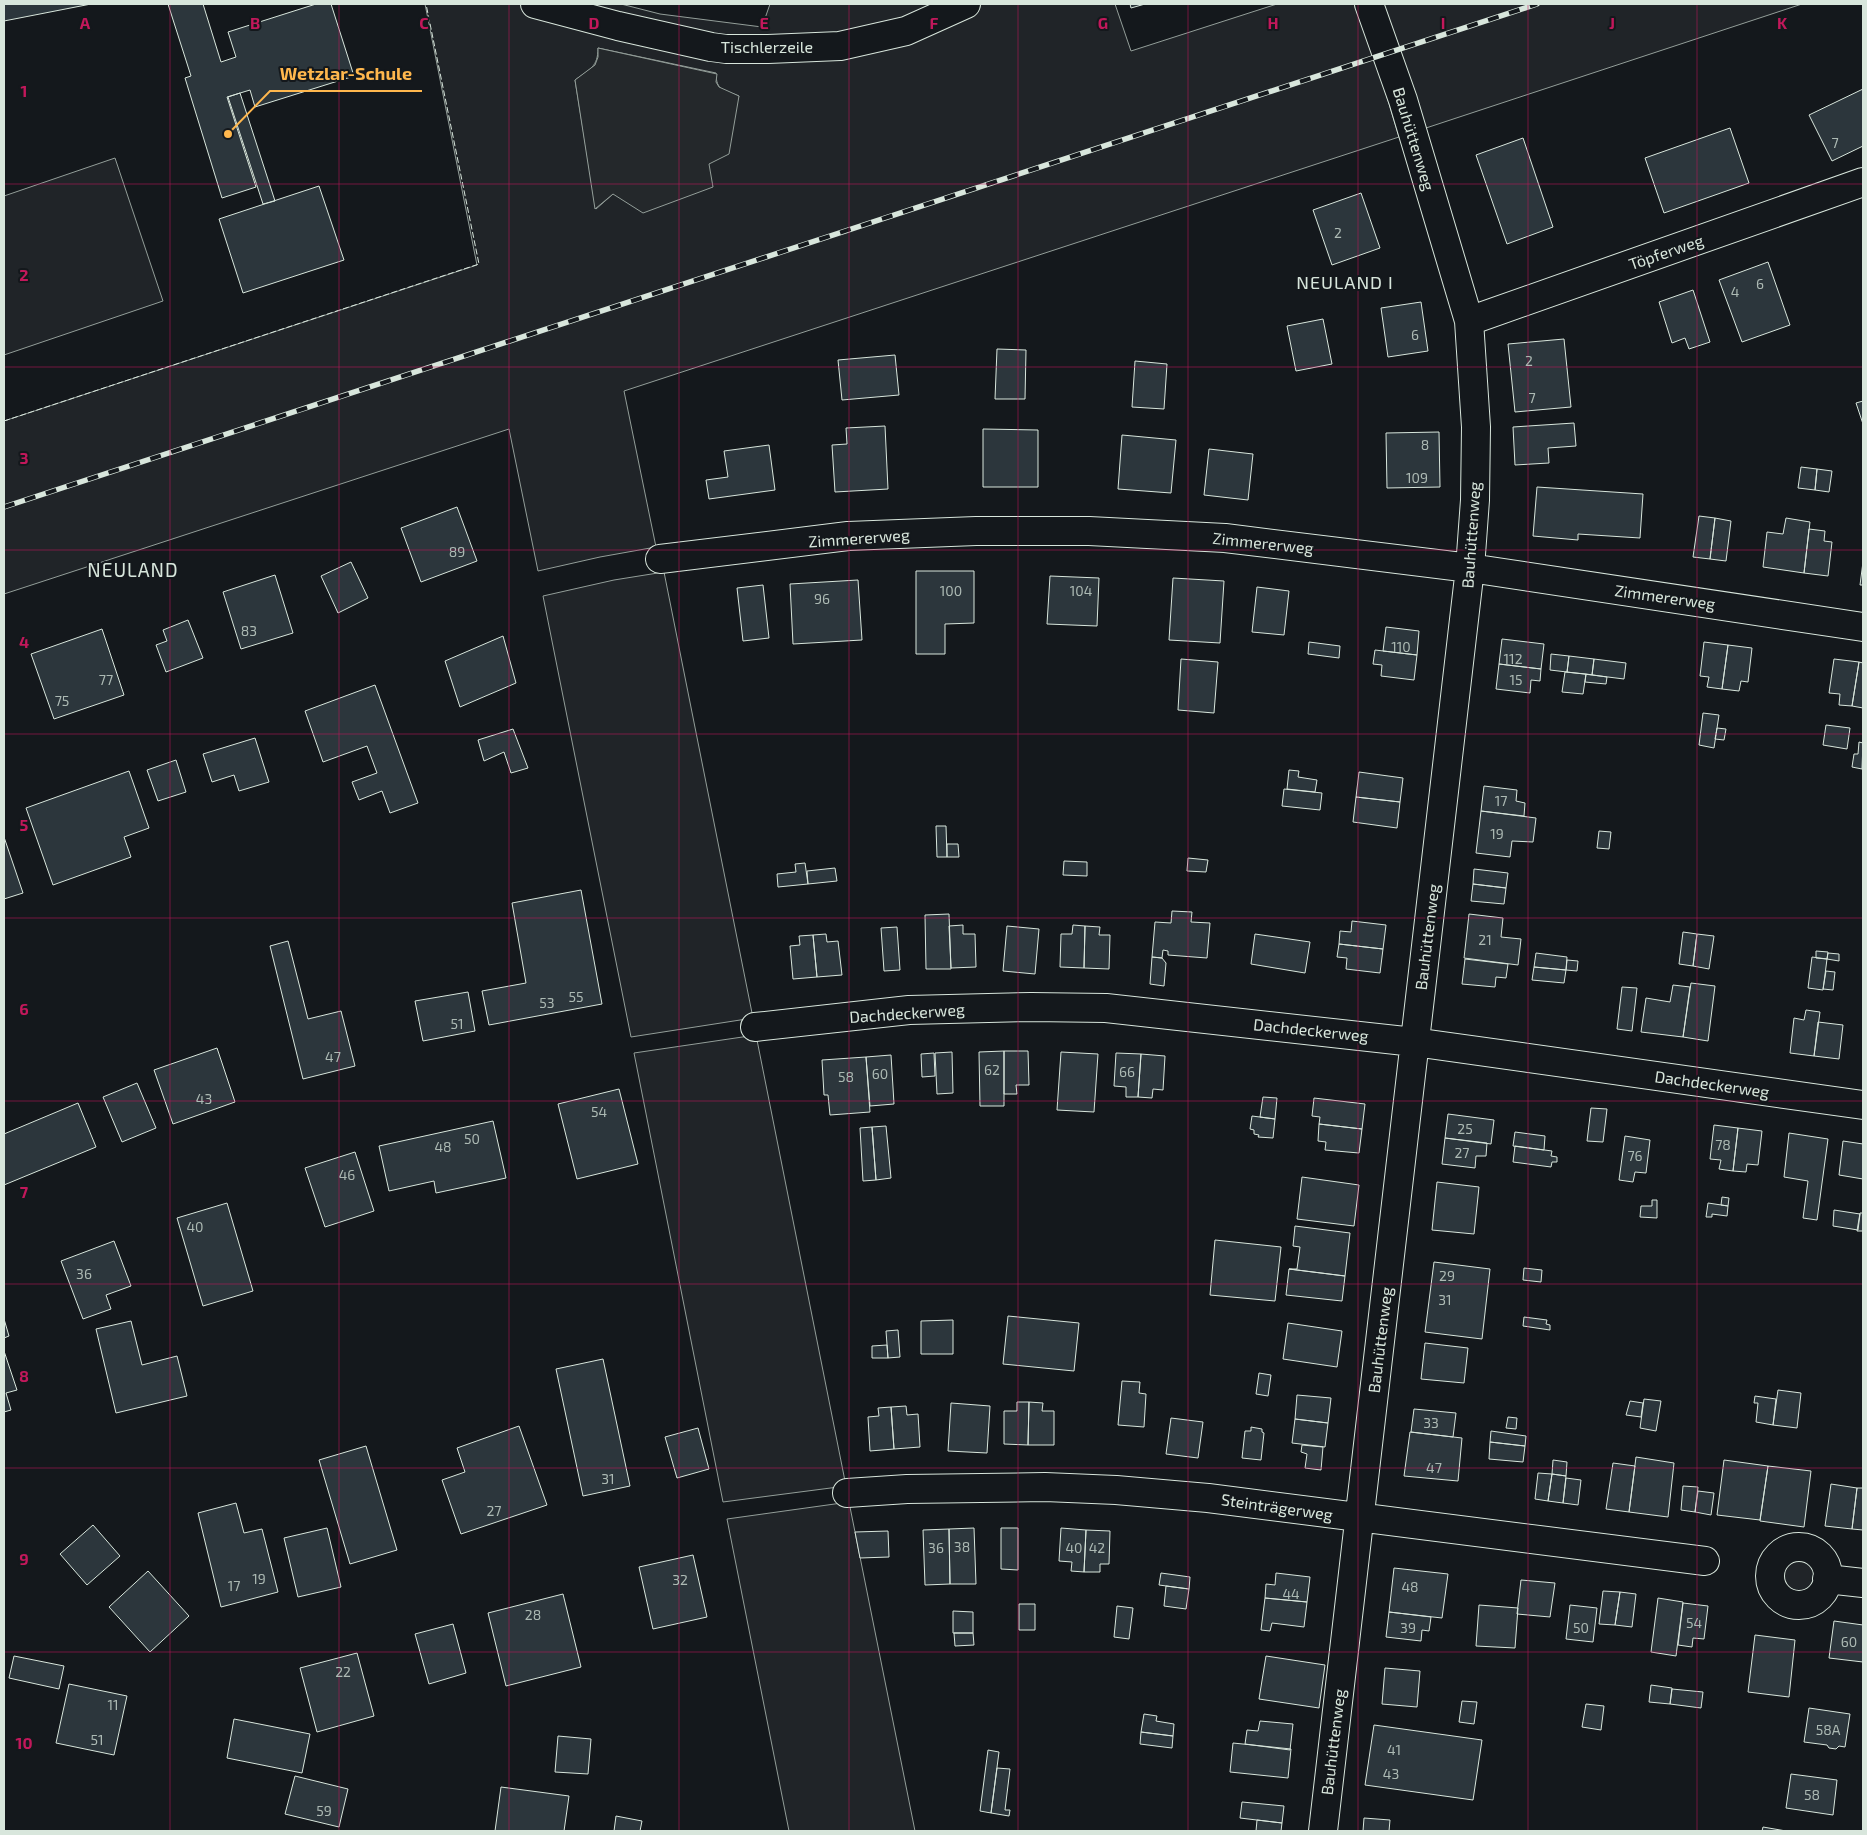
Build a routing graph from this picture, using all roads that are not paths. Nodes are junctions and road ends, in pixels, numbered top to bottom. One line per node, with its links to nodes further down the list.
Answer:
1 (535, 4): 2 (street, Tischlerzeile)
2 (966, 4)
3 (1369, 4): 5 (street, Bauhüttenweg)
4 (1863, 182): 5 (street, Töpferweg)
5 (1469, 321): 7 (street, Bauhüttenweg)
6 (660, 559): 7 (street, Zimmererweg)
7 (1470, 568): 8 (street, Zimmererweg); 10 (street, Bauhüttenweg)
8 (1863, 627)
9 (755, 1026): 10 (street, Dachdeckerweg)
10 (1414, 1042): 11 (street, Dachdeckerweg); 13 (street, Bauhüttenweg)
11 (1863, 1105)
12 (847, 1493): 13 (street, Steinträgerweg)
13 (1360, 1518): 14 (street, Steinträgerweg); 17 (street, Bauhüttenweg)
14 (1705, 1561)
15 (1827, 1579): 16 (street)
16 (1863, 1583)
17 (1323, 1831)

